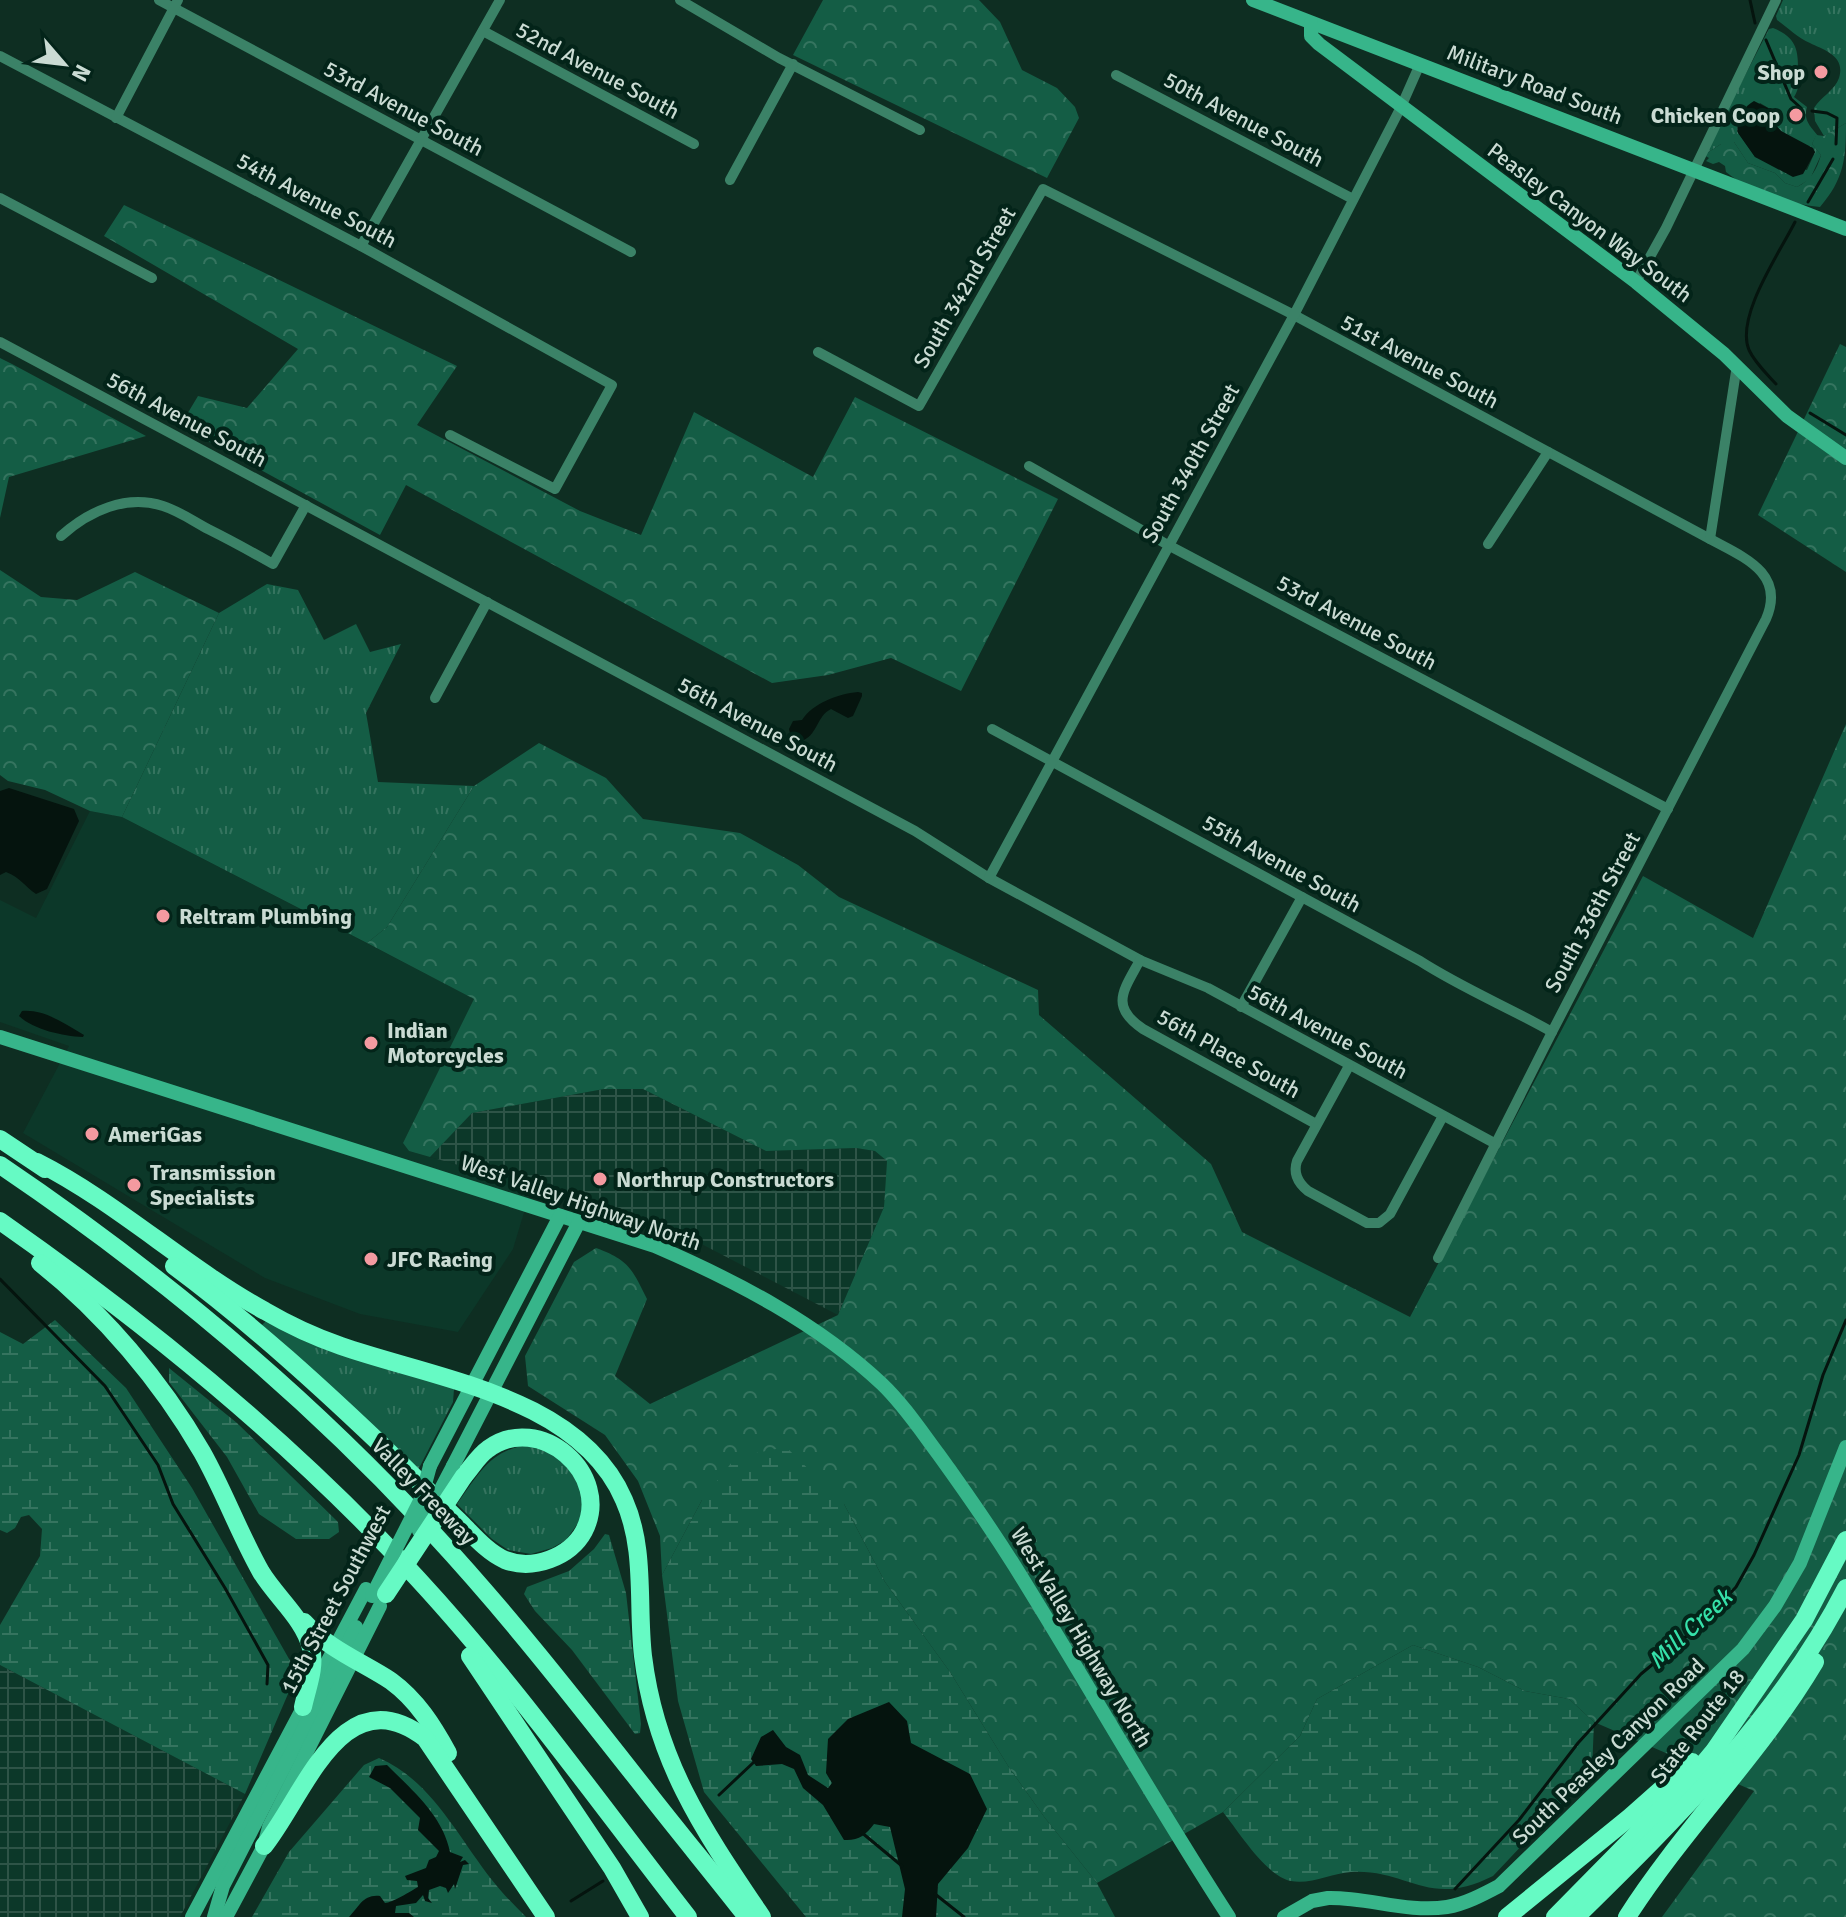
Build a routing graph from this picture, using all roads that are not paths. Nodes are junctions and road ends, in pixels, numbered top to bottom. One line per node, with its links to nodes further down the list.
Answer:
1 (159, 0): 6 (street, 53rd Avenue South)
2 (500, 0): 8 (street)
3 (680, 0): 10 (street)
4 (1253, 0): 7 (main road, Military Road South)
5 (1776, 0): 18 (street)
6 (176, 4): 14 (street); 16 (street, 53rd Avenue South)
7 (1311, 23): 11 (main road, Military Road South); 13 (main road, Peasley Canyon Way South)
8 (483, 31): 16 (street); 17 (street, 52nd Avenue South)
9 (0, 56): 14 (street, 54th Avenue South)
10 (793, 64): 15 (street); 19 (street)
11 (1420, 64): 13 (street, South 340th Street); 18 (main road, Military Road South)
12 (1116, 75): 22 (street, 50th Avenue South)
13 (1401, 107): 22 (street, South 340th Street); 27 (main road, Peasley Canyon Way South)
14 (116, 118): 24 (street, 54th Avenue South)
15 (920, 130)
16 (423, 140): 24 (street); 25 (street, 53rd Avenue South)
17 (694, 144)
18 (1693, 168): 23 (main road, Military Road South); 27 (street)
19 (730, 180)
20 (1043, 189): 28 (street, 51st Avenue South); 30 (street, South 342nd Street)
21 (0, 198): 26 (street)
22 (1353, 199): 28 (street, South 340th Street)
23 (1846, 229)
24 (361, 246): 32 (street, 54th Avenue South)
25 (631, 252)
26 (152, 278)
27 (1636, 282): 31 (main road, Peasley Canyon Way South)
28 (1294, 315): 33 (street, 51st Avenue South); 40 (street, South 340th Street)
29 (0, 342): 36 (street, 56th Avenue South)
30 (818, 352)
31 (1737, 365): 34 (main road, Peasley Canyon Way South); 38 (street)
32 (450, 435)
33 (1548, 452): 38 (street, 51st Avenue South); 39 (street)
34 (1846, 458)
35 (1029, 466): 40 (street, 53rd Avenue South)
36 (306, 505): 37 (street); 42 (street, 56th Avenue South)
37 (61, 536)
38 (1710, 539): 41 (street, 51st Avenue South)
39 (1488, 544)
40 (1168, 545): 45 (street, South 340th Street); 46 (street, 53rd Avenue South)
41 (1769, 582): 46 (street, South 336th Street)
42 (487, 602): 43 (street); 47 (street, 56th Avenue South)
43 (435, 698)
44 (992, 729): 45 (street, 55th Avenue South)
45 (1052, 761): 47 (street, South 340th Street); 48 (street, 55th Avenue South)
46 (1668, 809): 51 (street, South 336th Street)
47 (989, 878): 49 (street, 56th Avenue South)
48 (1302, 897): 50 (street); 51 (street, 55th Avenue South)
49 (1140, 960): 50 (street, 56th Avenue South); 55 (street, 56th Place South)
50 (1241, 1007): 53 (street, 56th Avenue South)
51 (1552, 1032): 57 (street, South 336th Street)
52 (0, 1037): 60 (main road, West Valley Highway North)
53 (1349, 1066): 54 (street, 56th Avenue South); 55 (street)
54 (1443, 1116): 55 (street); 57 (street, 56th Avenue South)
55 (1316, 1124)
56 (0, 1139): 58 (highway)
57 (1496, 1144): 64 (street, South 336th Street)
58 (37, 1162): 65 (highway); 67 (highway)
59 (0, 1165): 77 (highway, Valley Freeway)
60 (560, 1216): 62 (main road, West Valley Highway North); 65 (main road, 15th Street Southwest)
61 (0, 1221): 69 (highway)
62 (579, 1222): 65 (main road, 15th Street Southwest); 89 (main road, West Valley Highway North)
63 (0, 1231): 70 (highway)
64 (1438, 1258)
65 (480, 1390): 67 (main road, 15th Street Southwest); 72 (main road, 15th Street Southwest, bridge); 88 (highway)
66 (1846, 1447): 90 (main road, South Peasley Canyon Road)
67 (459, 1471): 72 (highway, bridge)
68 (1846, 1540): 76 (highway, State Route 18)
69 (417, 1578): 84 (highway); 85 (highway)
70 (269, 1585): 74 (highway); 75 (highway)
71 (1846, 1588): 93 (highway, State Route 18)
72 (376, 1596): 74 (main road, 15th Street Southwest); 74 (main road, 15th Street Southwest)
73 (1846, 1608): 94 (highway)
74 (344, 1653): 75 (main road, 15th Street Southwest); 78 (main road, 15th Street Southwest); 79 (highway); 81 (main road)
75 (303, 1707): 80 (main road, 15th Street Southwest)
76 (1736, 1717): 91 (highway); 92 (highway, State Route 18)
77 (679, 1832): 86 (highway); 87 (highway, Valley Freeway)
78 (264, 1846): 79 (highway); 82 (main road, 15th Street Southwest)
79 (528, 1891): 83 (highway)
80 (192, 1917)
81 (214, 1917)
82 (226, 1917)
83 (546, 1917)
84 (640, 1917)
85 (688, 1917)
86 (735, 1917)
87 (747, 1917)
88 (762, 1917)
89 (1229, 1917)
90 (1284, 1917)
91 (1507, 1917)
92 (1555, 1917)
93 (1576, 1917)
94 (1627, 1917)

